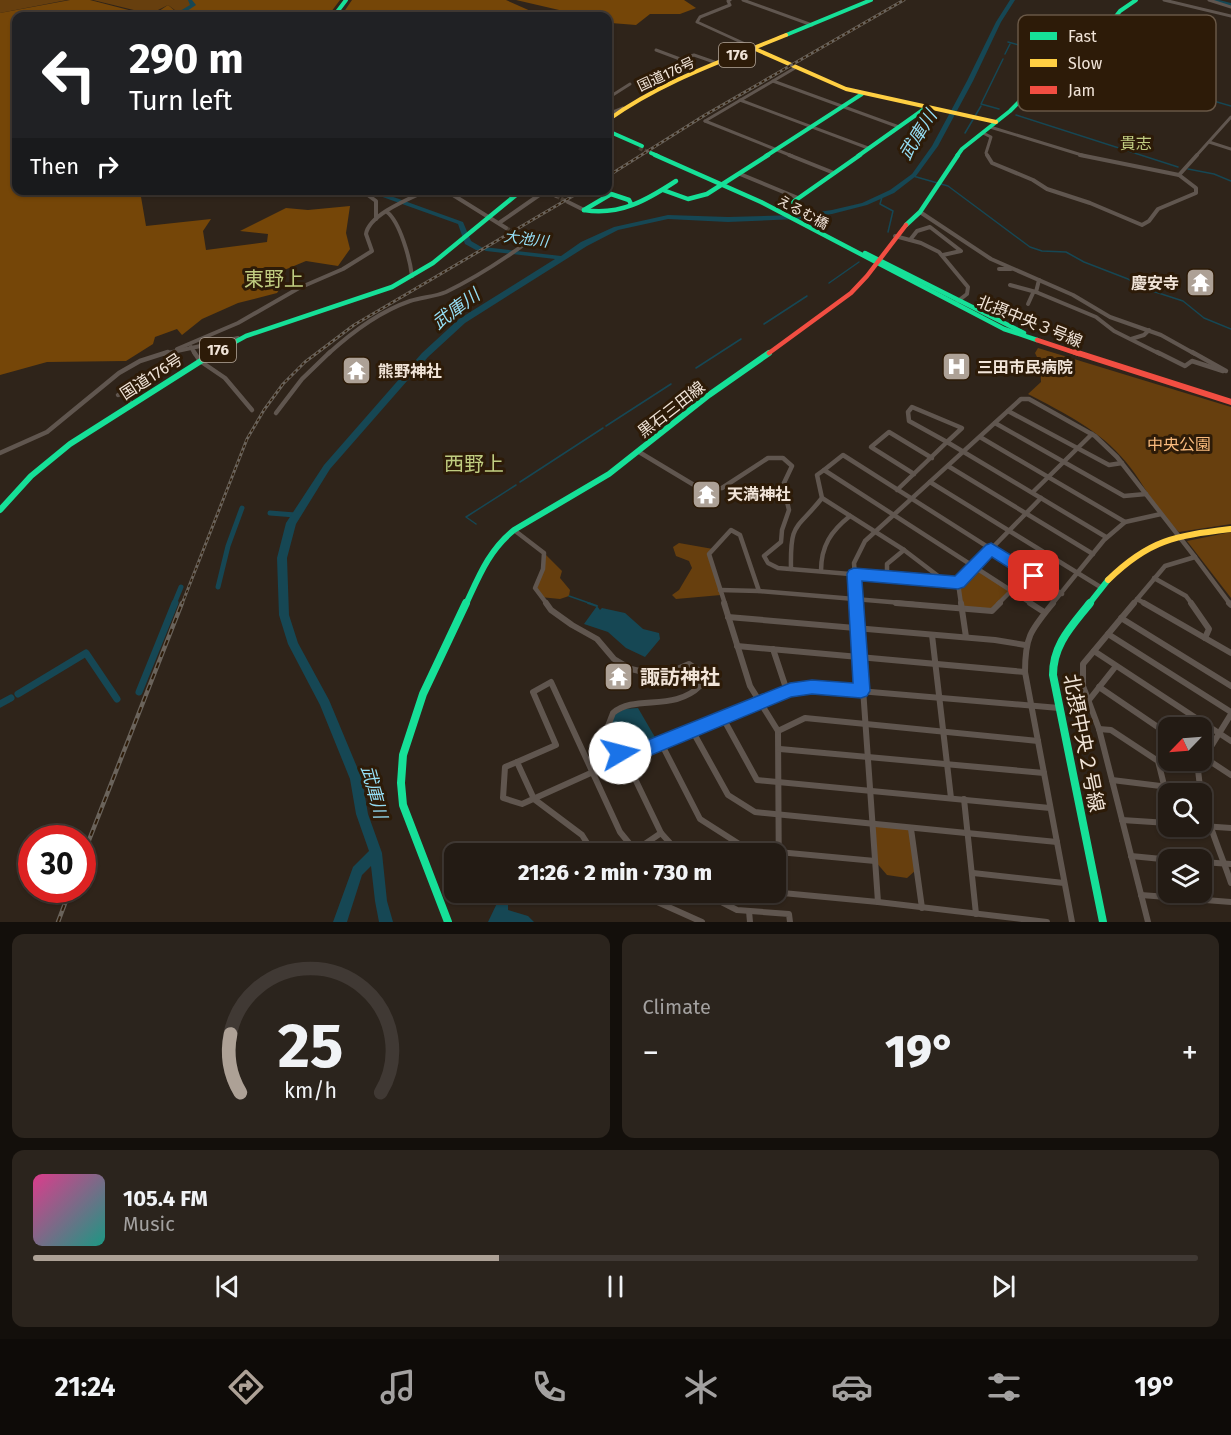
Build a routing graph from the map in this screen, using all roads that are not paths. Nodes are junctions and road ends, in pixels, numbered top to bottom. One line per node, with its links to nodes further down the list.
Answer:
1 (730, 0): 11 (street)
2 (743, 0): 10 (street)
3 (871, 0): 10 (main road, 国道176号 / 176)
4 (1136, 0): 8 (main road, 黒石三田線)
5 (1164, 0): 9 (street)
6 (1209, 0): 7 (street)
7 (1231, 7)
8 (1117, 15)
9 (1231, 16)
10 (812, 25): 11 (main road, 国道176号 / 176)
11 (754, 48): 13 (main road, 国道176号 / 176); 14 (main road)
12 (656, 50): 13 (street)
13 (717, 63): 23 (main road, 国道176号 / 176)
14 (795, 68): 15 (street); 17 (main road)
15 (773, 81): 19 (street); 21 (street)
16 (630, 84): 18 (street)
17 (862, 94): 21 (main road); 22 (main road)
18 (612, 95)
19 (740, 100): 28 (street); 36 (street)
20 (1018, 101): 27 (main road, 黒石三田線)
21 (844, 106): 28 (main road); 29 (street)
22 (927, 107): 27 (main road); 29 (main road)
23 (623, 108): 24 (street); 25 (main road, 国道176号 / 176)
24 (612, 112)
25 (612, 117)
26 (1231, 117): 32 (street)
27 (993, 125): 30 (main road, 黒石三田線); 40 (street)
28 (812, 127): 34 (street); 36 (main road)
29 (899, 127): 34 (main road)
30 (983, 133): 40 (street); 56 (main road, 黒石三田線)
31 (612, 135): 33 (main road)
32 (1209, 142): 35 (street); 40 (street)
33 (641, 147)
34 (868, 148): 38 (main road)
35 (1231, 148)
36 (777, 150): 38 (street); 39 (main road)
37 (652, 152): 42 (main road)
38 (834, 173): 51 (main road)
39 (740, 174): 42 (main road); 51 (street)
40 (1179, 175)
41 (676, 181): 43 (main road)
42 (724, 184): 43 (main road); 65 (main road, えるむ橋)
43 (663, 190): 53 (main road)
44 (612, 194): 53 (main road)
45 (370, 195): 58 (street)
46 (418, 195): 55 (street)
47 (453, 195): 57 (street)
48 (516, 195): 57 (main road, 国道176号 / 176)
49 (538, 195): 59 (street)
50 (609, 195): 54 (main road)
51 (796, 200)
52 (568, 202): 54 (street)
53 (631, 204): 54 (main road)
54 (584, 210)
55 (387, 212): 58 (street); 71 (street)
56 (920, 212): 60 (street); 64 (main road, 黒石三田線)
57 (490, 217): 59 (street); 71 (main road, 国道176号 / 176)
58 (376, 219): 85 (street)
59 (499, 223): 62 (street)
60 (939, 224): 61 (street); 69 (street)
61 (930, 227): 66 (street); 67 (street)
62 (506, 228)
63 (516, 234): 92 (street)
64 (895, 236): 66 (street); 68 (main road, 黒石三田線)
65 (832, 239): 68 (main road, 北摂中央３号線)
66 (910, 240): 67 (street)
67 (943, 255): 77 (street)
68 (878, 262): 77 (main road, 北摂中央３号線); 88 (main road, 北摂中央３号線); 98 (main road, 黒石三田線)
69 (1017, 269): 70 (street); 72 (street)
70 (999, 270)
71 (412, 276): 82 (main road, 国道176号 / 176)
72 (1039, 280): 74 (street); 75 (street)
73 (1010, 285): 75 (street)
74 (1065, 292): 76 (street); 78 (street)
75 (1034, 293): 78 (street); 79 (street)
76 (1083, 300): 80 (street); 81 (street)
77 (957, 301): 88 (main road, 北摂中央３号線)
78 (1057, 301): 80 (street)
79 (1028, 304)
80 (1074, 308): 83 (street)
81 (1149, 330): 83 (street); 83 (street)
82 (246, 336): 84 (street); 86 (main road, 国道176号 / 176)
83 (1131, 339)
84 (191, 347): 85 (street); 86 (street)
85 (177, 349): 100 (street)
86 (200, 361): 89 (main road, 国道176号 / 176); 90 (street)
87 (118, 395): 89 (street)
88 (1231, 400)
89 (132, 405): 115 (main road, 国道176号 / 176)
90 (252, 410)
91 (1008, 411): 93 (street); 94 (street); 97 (street)
92 (276, 413)
93 (995, 423): 95 (street); 102 (street)
94 (1092, 434): 97 (street); 103 (street)
95 (980, 437): 99 (street); 107 (street)
96 (948, 443): 96 (street); 99 (street); 101 (street)
97 (1078, 448): 102 (street); 103 (street)
98 (639, 452): 122 (main road, 黒石三田線); 132 (street)
99 (964, 452): 104 (street); 110 (street)
100 (0, 453)
101 (932, 458): 106 (street); 106 (street)
102 (1064, 462): 107 (street); 111 (street)
103 (1122, 464): 111 (street)
104 (948, 466): 108 (street); 116 (street)
105 (824, 470): 109 (street); 112 (street); 117 (street)
106 (914, 474): 109 (street)
107 (1049, 477): 110 (street); 120 (street)
108 (930, 483): 113 (street); 123 (street)
109 (897, 490): 113 (street)
110 (1033, 492): 114 (street)
111 (1146, 494): 118 (street)
112 (822, 498): 119 (street); 132 (street)
113 (911, 498): 117 (street); 127 (street)
114 (1041, 498): 116 (street); 125 (street)
115 (0, 510)
116 (1026, 513): 123 (street); 129 (street)
117 (893, 514): 124 (street); 131 (street)
118 (1161, 514): 120 (street); 126 (street)
119 (850, 516): 124 (street); 133 (street)
120 (1125, 522): 125 (street)
121 (1231, 529): 126 (main road, 北摂中央２号線)
122 (514, 530): 190 (street); 242 (main road, 黒石三田線)
123 (1009, 531): 127 (street); 134 (street)
124 (875, 532): 128 (street); 135 (street)
125 (1107, 537): 129 (street)
126 (1180, 537): 130 (street); 140 (main road, 北摂中央２号線)
127 (991, 549): 131 (street); 144 (street)
128 (904, 550): 136 (street); 138 (street)
129 (1093, 554): 134 (street)
130 (1195, 557): 137 (street); 147 (street)
131 (974, 567): 139 (street); 143 (street)
132 (790, 569): 133 (street)
133 (821, 571): 135 (street)
134 (1078, 573): 140 (street); 144 (street)
135 (854, 574): 136 (street); 146 (street)
136 (887, 577): 138 (street)
137 (1154, 578): 145 (street); 156 (street)
138 (946, 582): 139 (street)
139 (958, 583): 148 (street)
140 (1102, 588): 174 (main road, 北摂中央２号線)
141 (720, 590): 142 (street); 142 (street); 150 (street)
142 (759, 591): 146 (street)
143 (1011, 591): 148 (street); 149 (street)
144 (1062, 594): 149 (street)
145 (1137, 599): 151 (street); 156 (street)
146 (856, 600): 148 (street); 152 (street)
147 (1231, 605)
148 (962, 609): 155 (street)
149 (1044, 612): 158 (street)
150 (728, 617): 152 (street); 157 (street)
151 (1121, 618): 153 (street); 166 (street)
152 (857, 628): 154 (street); 162 (street)
153 (1108, 634): 160 (street); 175 (street)
154 (932, 635): 155 (street); 163 (street)
155 (966, 637): 158 (street)
156 (1205, 638): 161 (street)
157 (737, 645): 159 (street); 172 (street)
158 (1025, 645): 165 (street)
159 (772, 649): 162 (street); 169 (street)
160 (1094, 651): 164 (street); 171 (street)
161 (1231, 653)
162 (859, 657): 163 (street); 168 (street)
163 (935, 664): 165 (street); 170 (street)
164 (1116, 666): 167 (street); 183 (street)
165 (1025, 672): 173 (street)
166 (1231, 686)
167 (1099, 687): 171 (street); 178 (street)
168 (861, 691): 169 (street); 170 (street); 177 (street)
169 (787, 692): 172 (street)
170 (939, 698): 173 (street); 182 (street)
171 (1089, 700): 179 (street)
172 (760, 703): 176 (street); 181 (street)
173 (1031, 706): 174 (street); 184 (street)
174 (1059, 708): 248 (main road, 北摂中央２号線)
175 (1231, 713): 183 (street)
176 (723, 718): 180 (street); 198 (street)
177 (864, 723): 181 (street); 182 (street); 189 (street)
178 (1158, 727)
179 (1099, 729): 197 (street); 199 (street)
180 (692, 730): 186 (street); 206 (street)
181 (778, 730): 188 (street)
182 (943, 731): 184 (street); 193 (street)
183 (1219, 733): 185 (street); 187 (street)
184 (1038, 741): 195 (street)
185 (1231, 741)
186 (661, 743): 190 (street); 221 (street)
187 (1212, 746)
188 (780, 749): 189 (street); 198 (street)
189 (867, 756): 193 (street); 201 (street)
190 (625, 758): 214 (street)
191 (517, 762): 194 (street); 203 (street); 203 (street)
192 (1212, 762): 196 (street)
193 (947, 764): 195 (street); 202 (street)
194 (593, 772): 203 (street); 218 (street)
195 (1044, 773): 205 (street)
196 (1231, 775)
197 (1112, 780): 200 (street); 207 (street)
198 (779, 782): 201 (street); 206 (street)
199 (1164, 783)
200 (1158, 784)
201 (869, 790): 202 (street); 210 (street)
202 (951, 798): 204 (street)
203 (534, 799): 217 (street)
204 (964, 799): 205 (street); 215 (street)
205 (1050, 808): 216 (street)
206 (779, 815): 210 (street); 222 (street)
207 (1122, 820): 208 (street); 224 (street)
208 (1158, 822)
209 (1212, 823): 211 (street)
210 (872, 825): 213 (street); 226 (street)
211 (1213, 826): 212 (street); 228 (street)
212 (1231, 828)
213 (911, 829): 215 (street); 238 (street)
214 (661, 833): 219 (street); 220 (street)
215 (968, 834): 216 (street); 229 (street)
216 (1057, 842): 230 (street)
217 (587, 843)
218 (631, 843)
219 (646, 843)
220 (670, 843)
221 (738, 843)
222 (779, 843)
223 (786, 853): 226 (street)
224 (1131, 856): 225 (street); 233 (street)
225 (1158, 859)
226 (875, 861): 234 (street)
227 (1212, 863): 228 (street)
228 (1228, 864): 231 (street)
229 (973, 873): 230 (street); 240 (street)
230 (1064, 883): 247 (street)
231 (1231, 883)
232 (786, 894): 234 (street)
233 (1141, 896): 235 (street); 249 (street)
234 (878, 902): 238 (street)
235 (1231, 902)
236 (660, 903): 243 (street)
237 (722, 903): 239 (street)
238 (922, 908): 240 (street)
239 (749, 911): 244 (street); 245 (street)
240 (976, 914): 241 (street)
241 (1025, 921): 246 (street)
242 (448, 922)
243 (702, 922)
244 (750, 922)
245 (790, 922)
246 (1047, 922)
247 (1072, 922)
248 (1103, 922)
249 (1148, 922)

